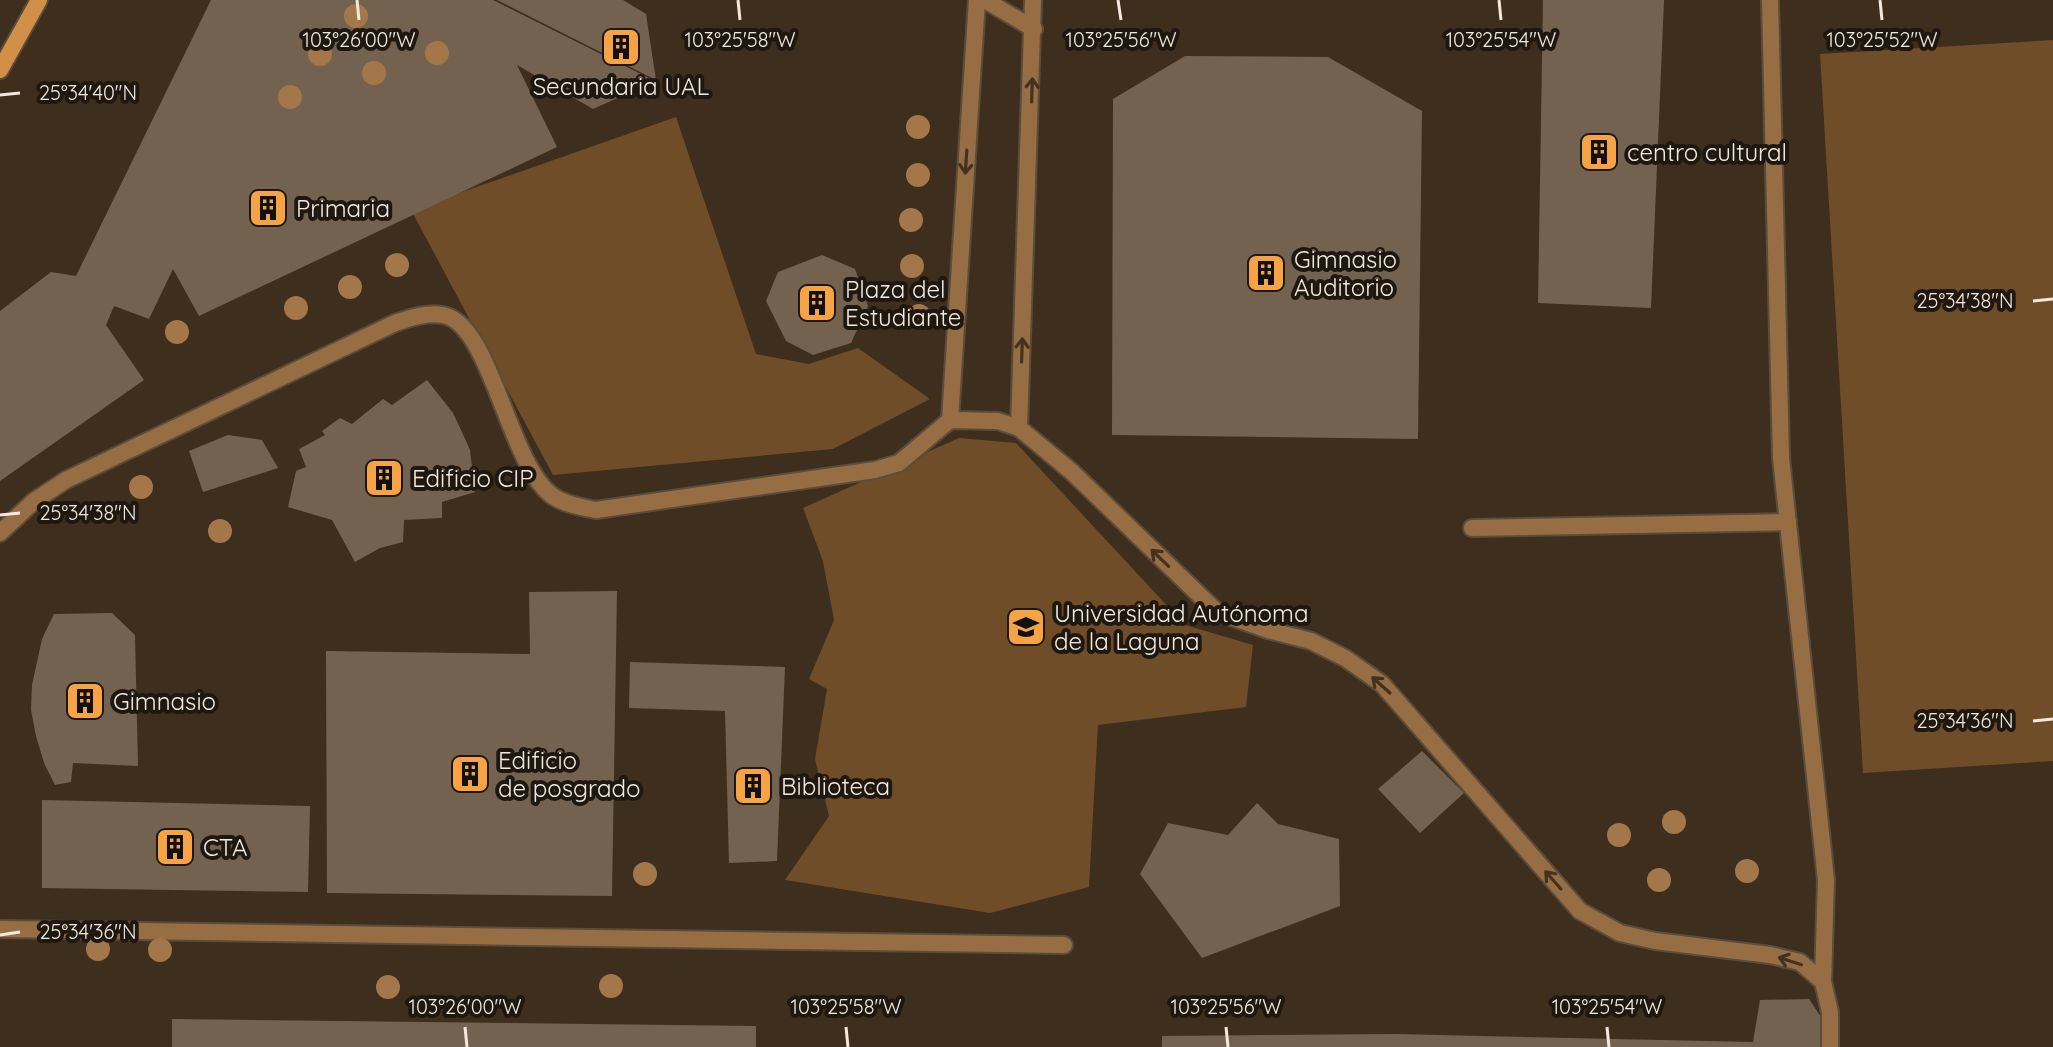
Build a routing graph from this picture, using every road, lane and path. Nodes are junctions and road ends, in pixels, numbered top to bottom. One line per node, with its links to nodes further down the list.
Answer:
1 (39, 0): 7 (main road)
2 (977, 0): 8 (lane, one-way to 8)
3 (985, 0): 6 (lane)
4 (1033, 0): 6 (lane)
5 (1770, 0): 10 (lane)
6 (1034, 29): 9 (lane, one-way to 6)
7 (0, 70)
8 (950, 420): 9 (lane); 12 (lane)
9 (1019, 428): 15 (lane, one-way to 9)
10 (1788, 522): 11 (lane); 15 (lane)
11 (1472, 528)
12 (0, 533)
13 (0, 929): 14 (lane)
14 (1064, 945)
15 (1823, 982): 16 (lane)
16 (1830, 1047)

